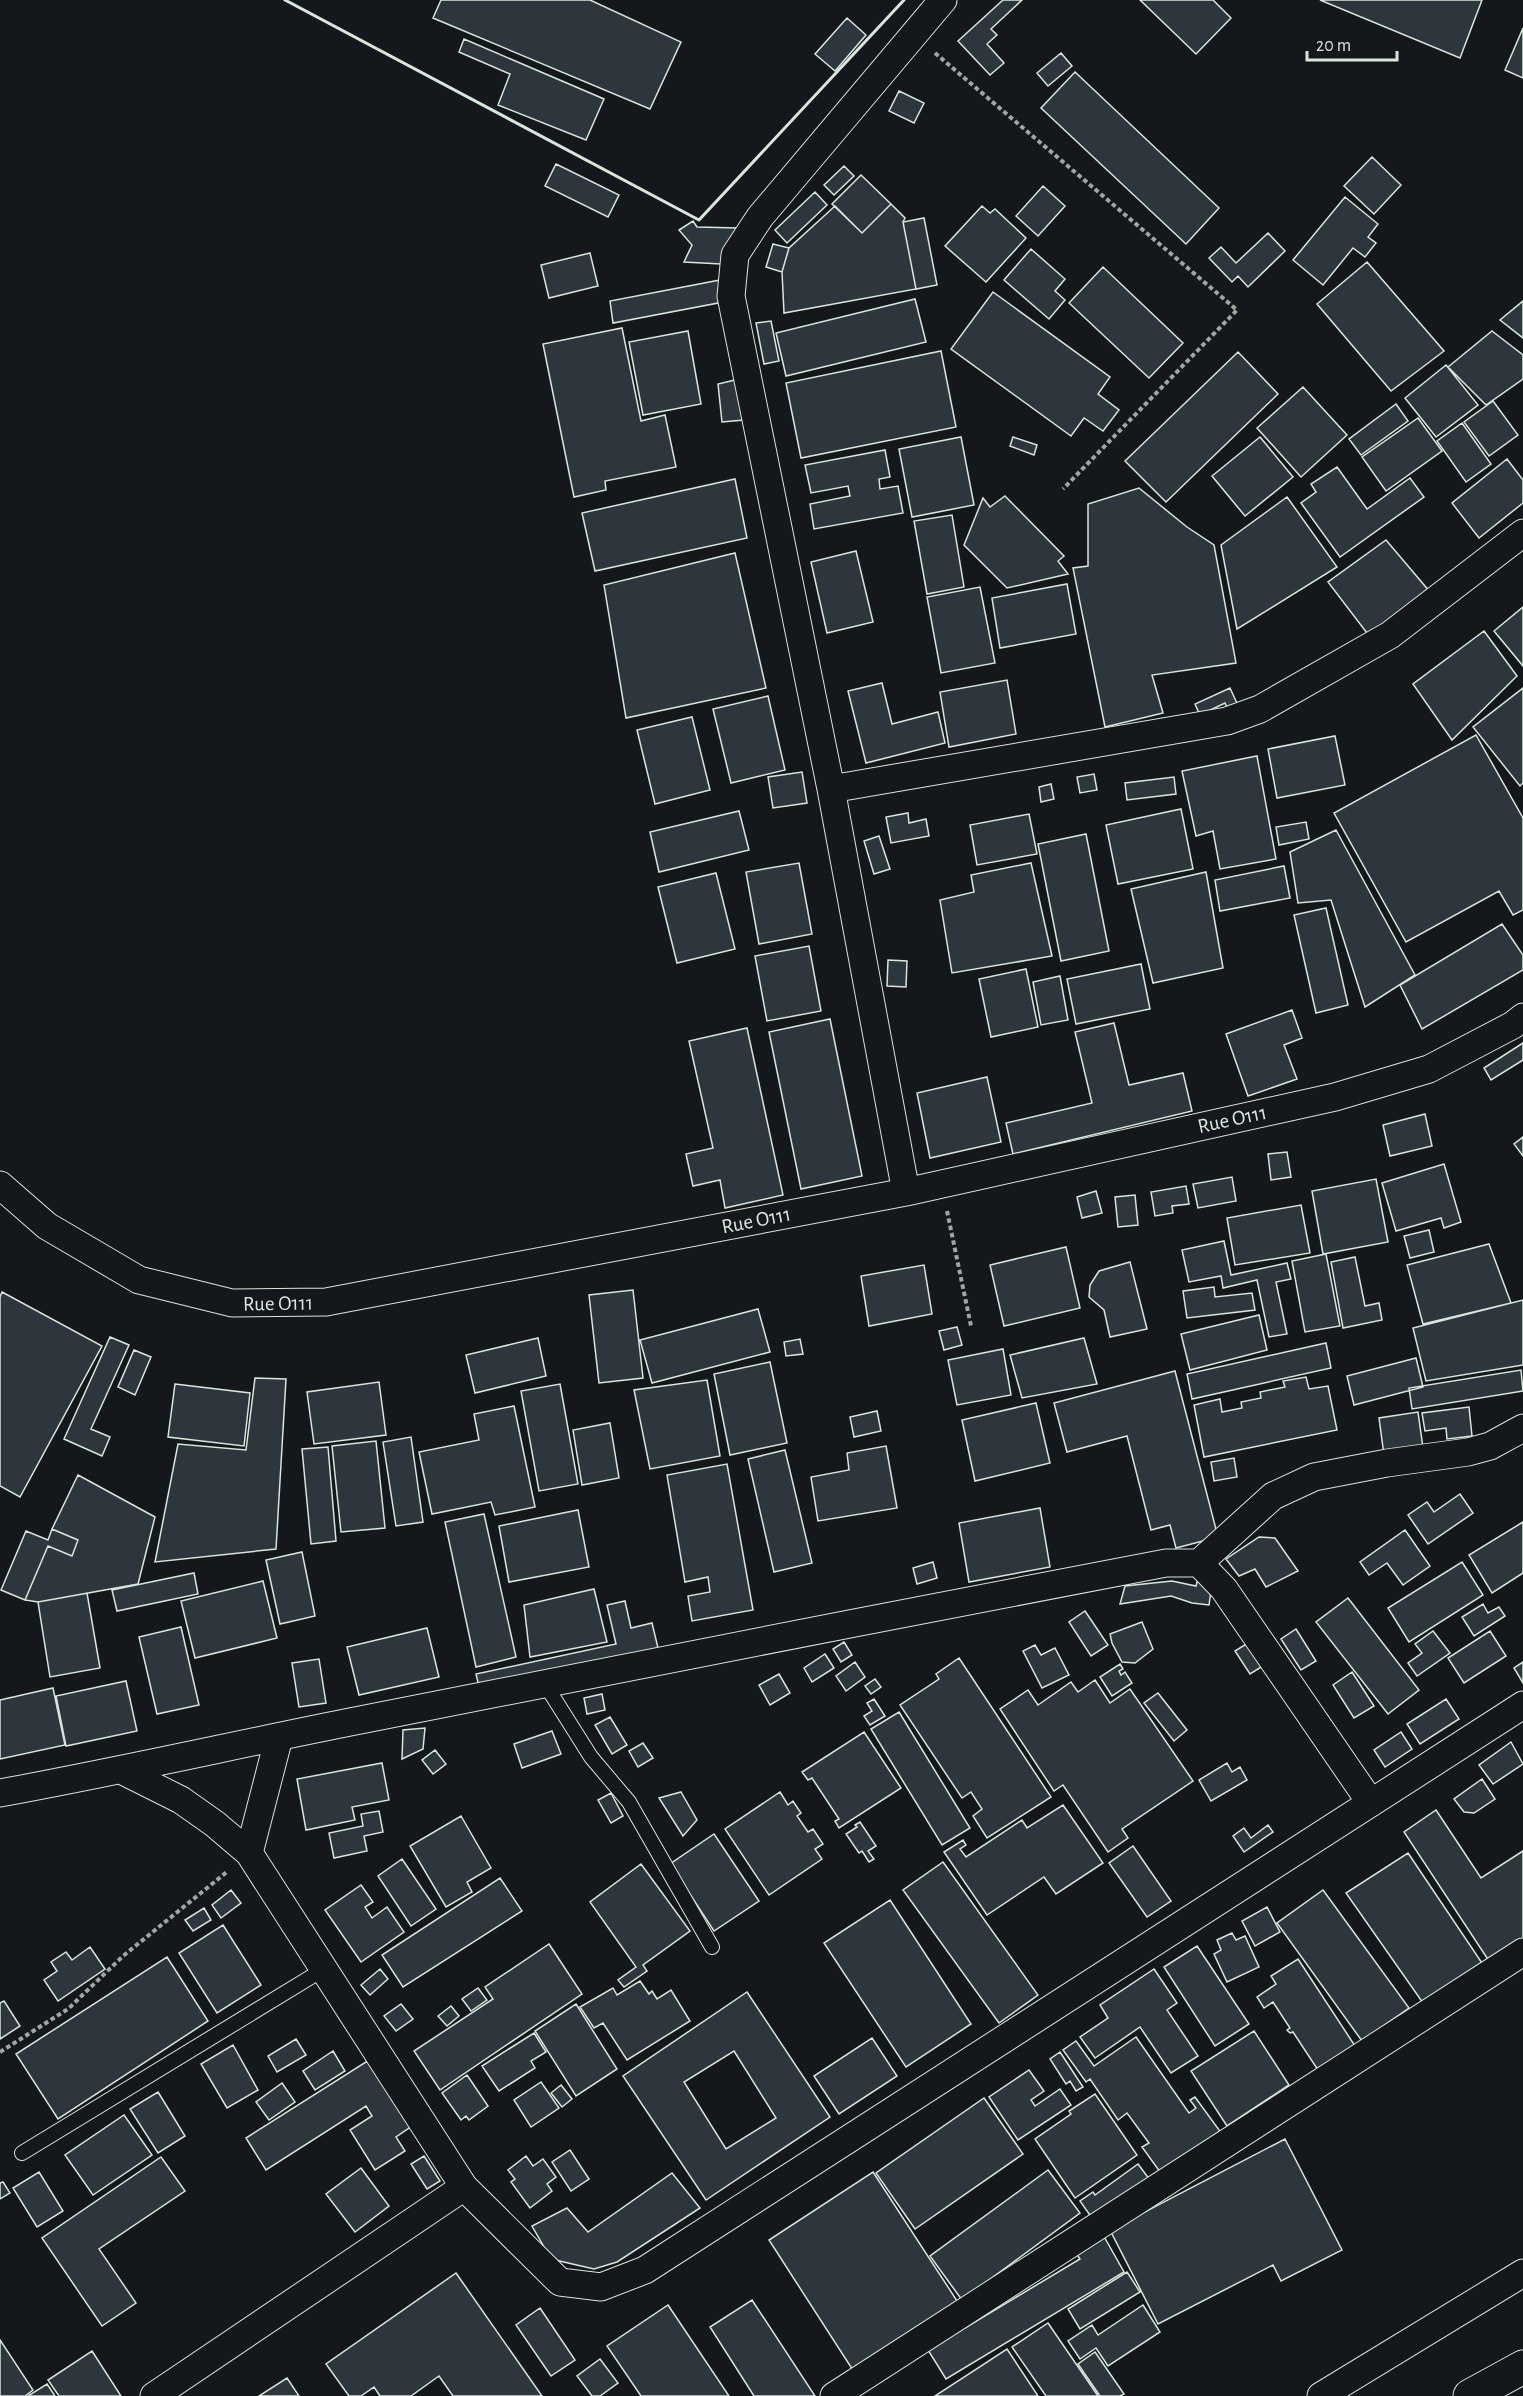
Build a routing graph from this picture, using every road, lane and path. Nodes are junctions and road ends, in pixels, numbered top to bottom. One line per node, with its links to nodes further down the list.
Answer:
1 (943, 0): 2 (street)
2 (914, 35): 3 (path); 5 (street)
3 (1063, 489)
4 (1523, 532): 5 (street)
5 (831, 789): 9 (street)
6 (1523, 1017): 7 (street, Rue O111)
7 (942, 1184): 9 (street, Rue O111); 10 (path)
8 (0, 1185): 9 (street, Rue O111)
9 (906, 1192)
10 (971, 1326)
11 (1523, 1428): 12 (street)
12 (1199, 1563): 13 (street); 18 (street)
13 (544, 1684): 15 (street); 20 (lane)
14 (1523, 1705): 18 (street)
15 (279, 1737): 16 (street); 19 (street)
16 (123, 1771): 17 (street); 19 (street)
17 (0, 1793)
18 (1371, 1803): 25 (street)
19 (249, 1853): 22 (street); 23 (path)
20 (712, 1947)
21 (1523, 1952): 30 (street)
22 (324, 1970): 24 (lane); 25 (street)
23 (0, 2052)
24 (22, 2153)
25 (464, 2187): 29 (street)
26 (1523, 2273): 31 (street)
27 (1523, 2367): 32 (highway)
28 (1523, 2376): 33 (highway)
29 (154, 2396)
30 (834, 2396)
31 (1321, 2396)
32 (1470, 2396)
33 (1492, 2396)

